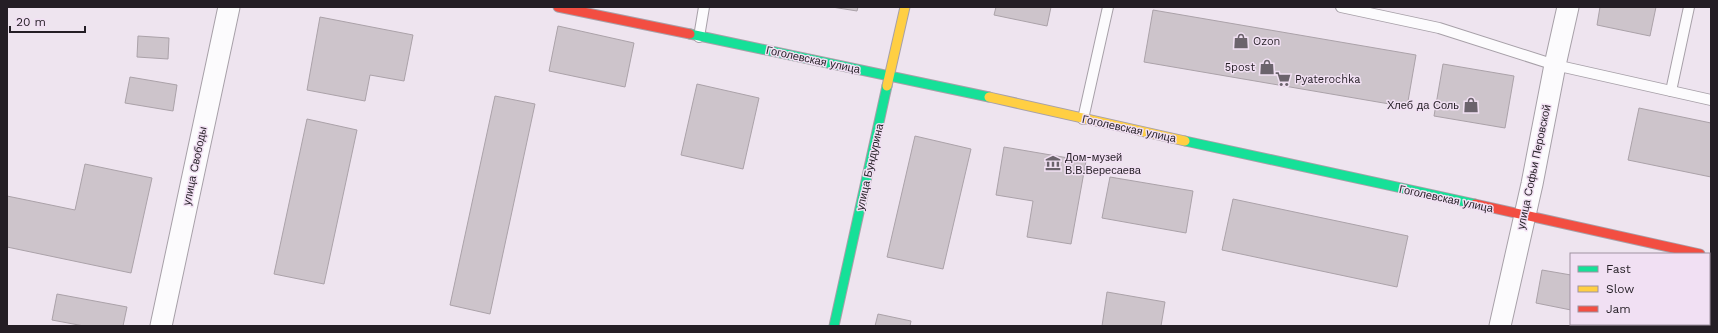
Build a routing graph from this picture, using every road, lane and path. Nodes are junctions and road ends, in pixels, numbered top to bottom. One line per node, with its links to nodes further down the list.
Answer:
1 (229, 7): 18 (street, улица Свободы)
2 (558, 7): 10 (street, Гоголевская улица)
3 (704, 7): 10 (lane)
4 (905, 7): 12 (street, улица Бундурина)
5 (1108, 7): 15 (lane)
6 (1341, 7): 9 (lane)
7 (1568, 7): 11 (street, улица Софьи Перовской)
8 (1689, 7): 13 (lane)
9 (1386, 12): 11 (lane)
10 (699, 36): 12 (street, Гоголевская улица)
11 (1555, 65): 13 (lane); 16 (street, улица Софьи Перовской)
12 (890, 76): 15 (street, Гоголевская улица); 19 (street, улица Бундурина)
13 (1672, 91): 14 (lane)
14 (1711, 100)
15 (1083, 119): 16 (street, Гоголевская улица)
16 (1525, 216): 17 (street, Гоголевская улица); 20 (street, улица Софьи Перовской)
17 (1695, 253)
18 (161, 326)
19 (834, 326)
20 (1500, 326)

